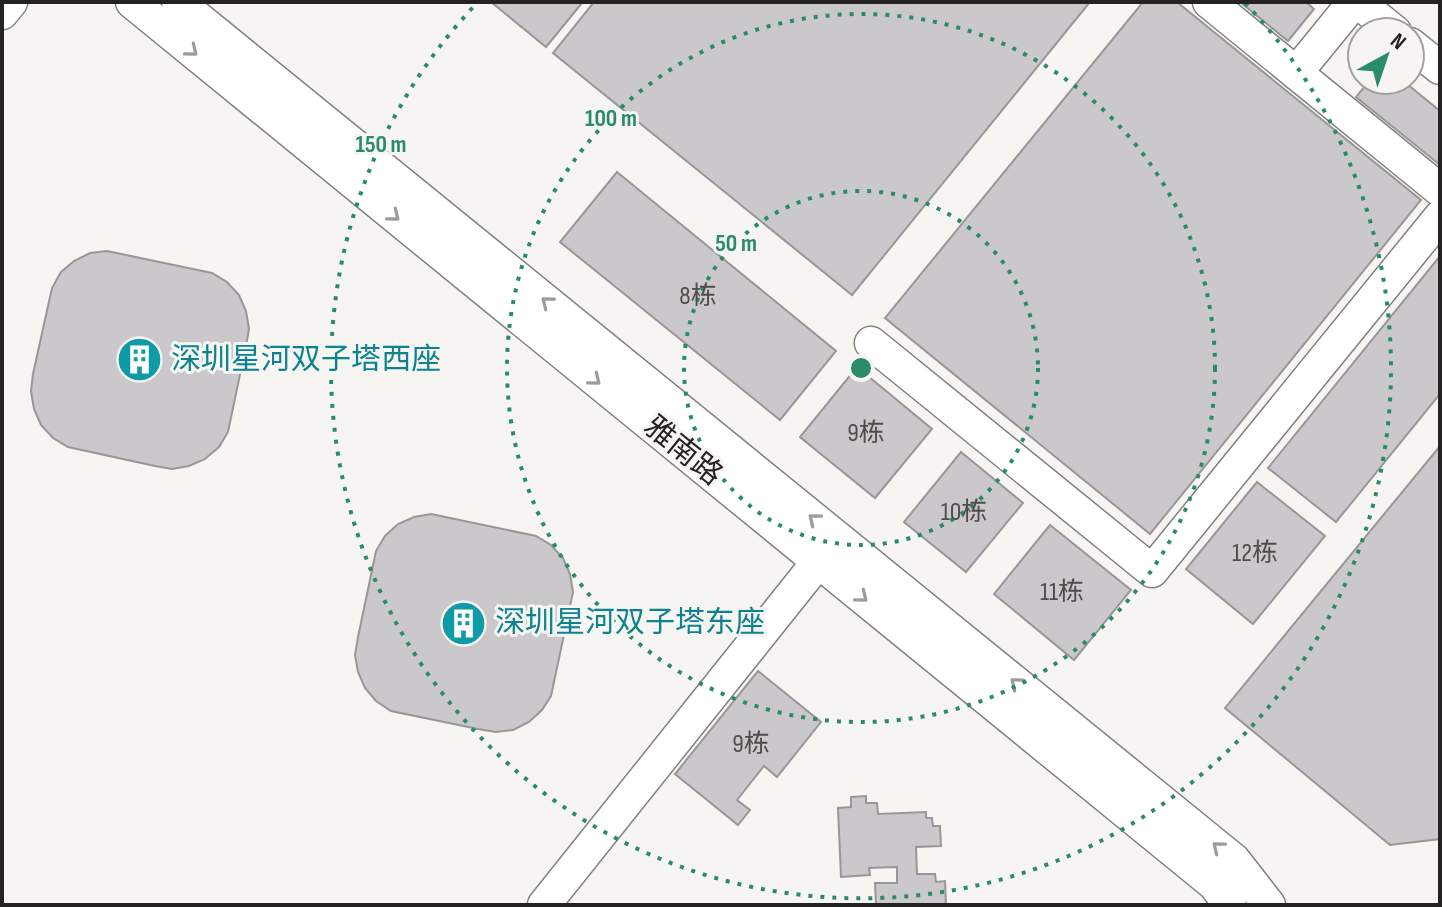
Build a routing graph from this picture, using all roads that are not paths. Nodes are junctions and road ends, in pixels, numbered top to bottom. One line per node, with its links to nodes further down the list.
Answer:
1 (11, 2): 6 (street)
2 (132, 2): 12 (street, 雅南路, one-way to 12)
3 (178, 2): 15 (street, 雅南路, one-way to 3)
4 (1209, 2): 8 (street)
5 (1356, 2): 7 (street); 8 (street)
6 (2, 13)
7 (1374, 16)
8 (1296, 73): 9 (street)
9 (1440, 190)
10 (1440, 217): 11 (street)
11 (871, 343)
12 (818, 562): 13 (street); 14 (street, 雅南路, one-way to 14)
13 (544, 905)
14 (1230, 905)
15 (1269, 905)

